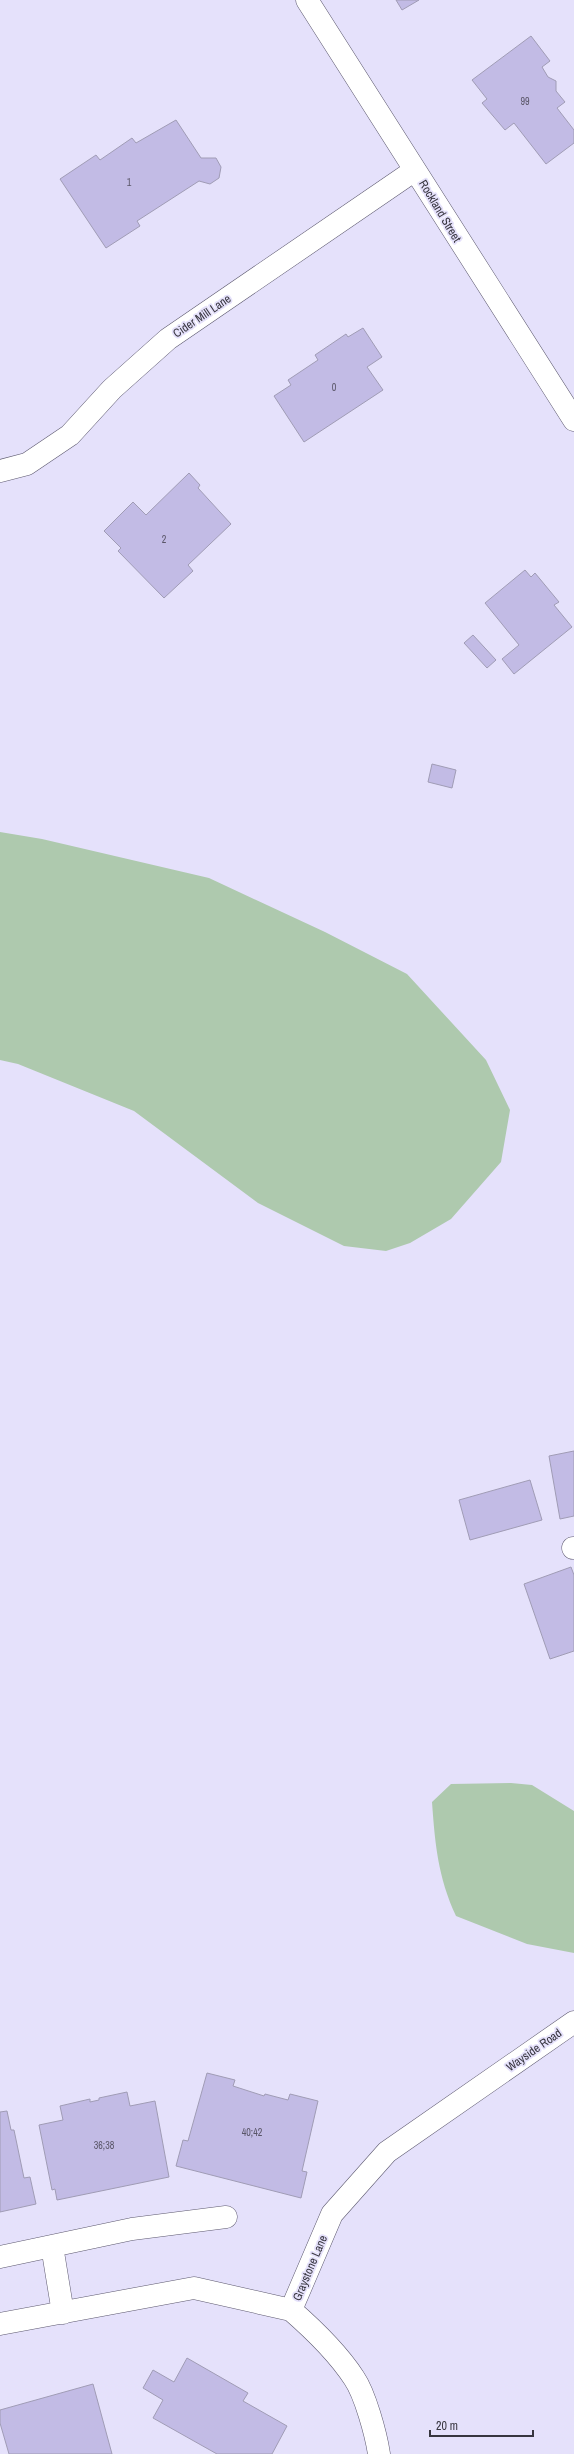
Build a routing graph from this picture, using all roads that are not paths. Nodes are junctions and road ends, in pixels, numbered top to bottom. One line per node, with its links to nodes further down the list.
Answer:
1 (307, 0): 2 (street, Rockland Street)
2 (415, 170): 3 (street, Rockland Street); 4 (street, Cider Mill Lane)
3 (574, 420)
4 (0, 471)
5 (574, 2022): 6 (street, Wayside Road)
6 (495, 2078): 10 (street, Graystone Lane)
7 (226, 2217): 8 (street)
8 (52, 2246): 9 (street); 11 (street)
9 (0, 2257)
10 (291, 2310): 11 (street, Graystone Lane); 13 (street)
11 (63, 2312): 12 (street, Graystone Lane)
12 (0, 2324)
13 (378, 2454)

